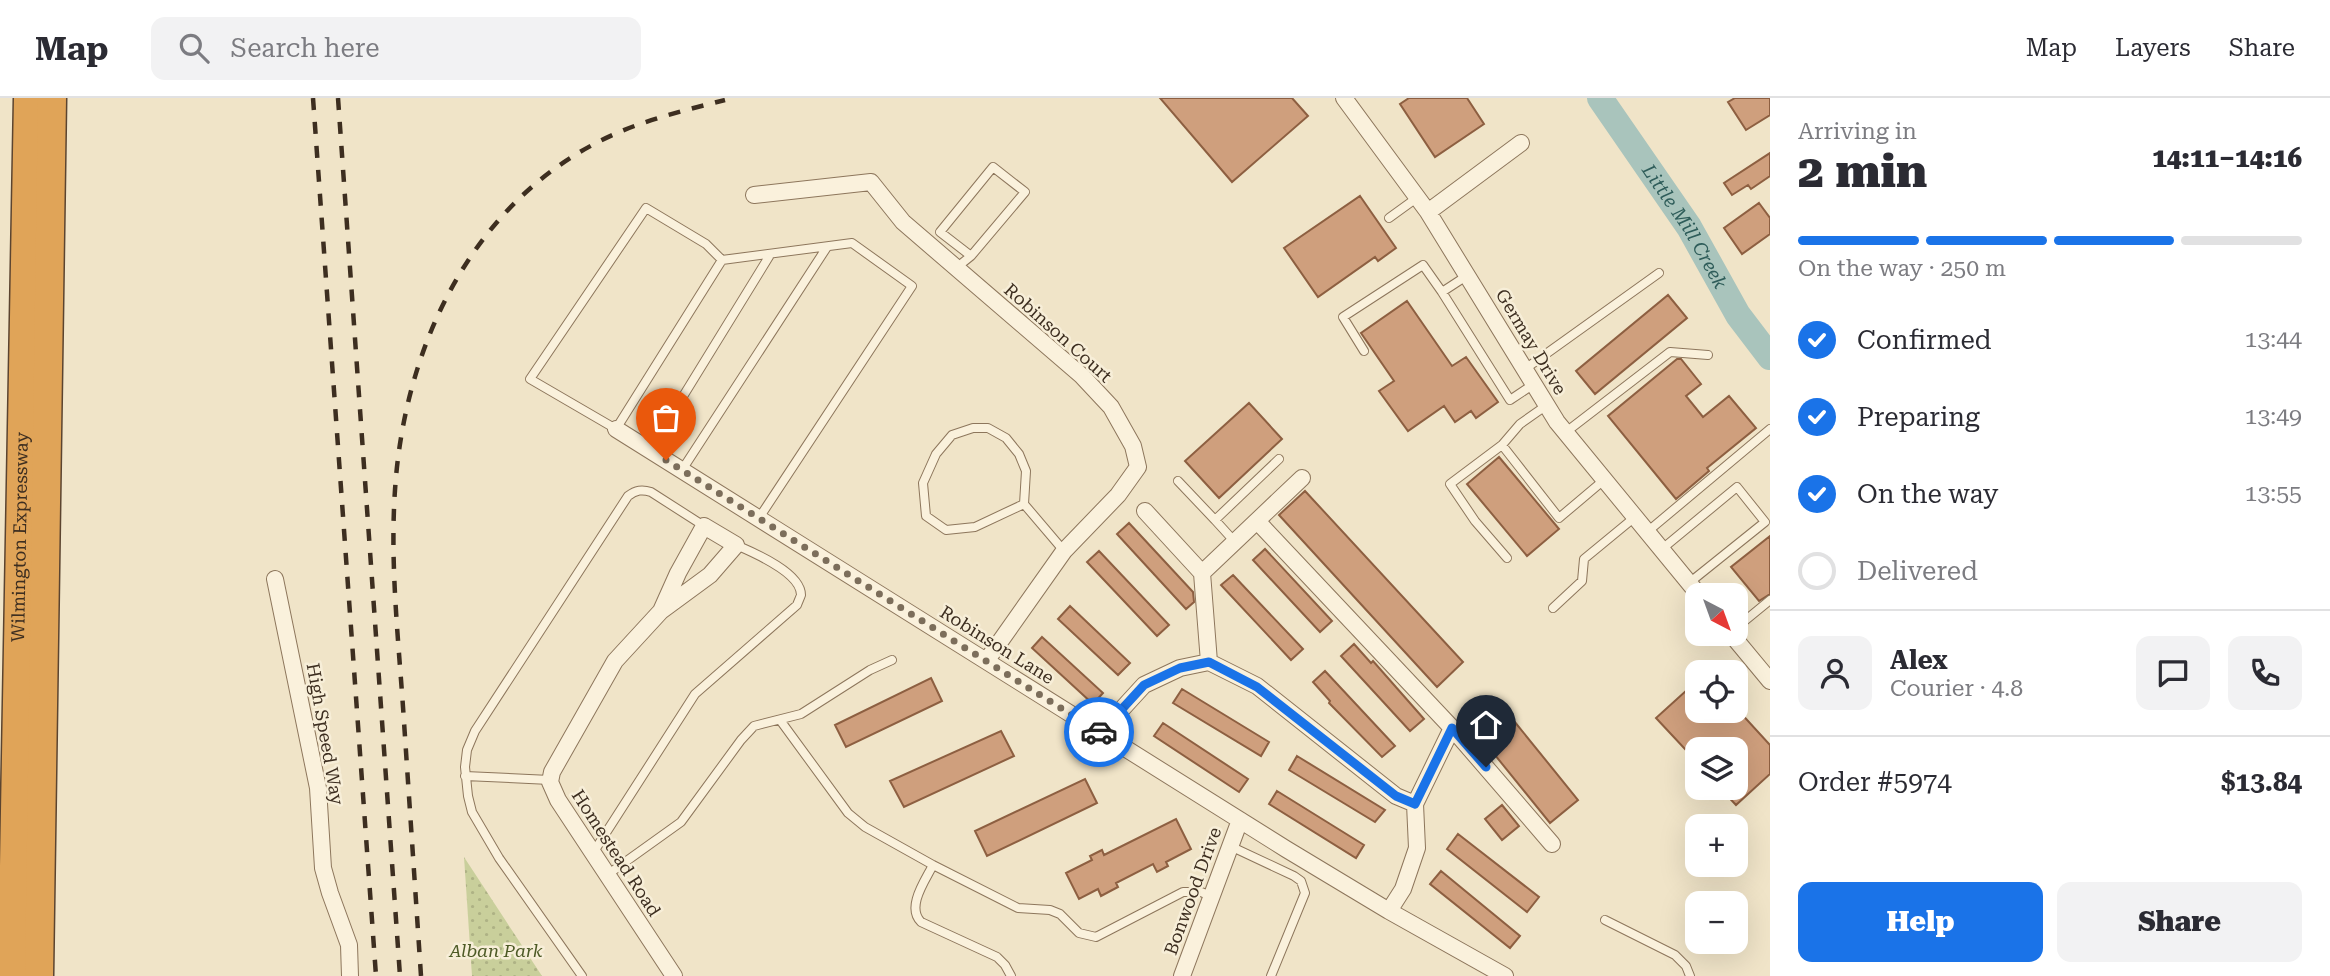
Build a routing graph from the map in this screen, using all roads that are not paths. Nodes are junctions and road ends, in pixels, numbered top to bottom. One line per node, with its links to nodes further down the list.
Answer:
1 (28, 98): 73 (highway, Wilmington Expressway)
2 (51, 98): 74 (highway, Wilmington Expressway)
3 (1344, 98): 6 (street, Germay Drive)
4 (1521, 143): 7 (street)
5 (754, 195): 13 (street, Robinson Court)
6 (1418, 197): 7 (street, Germay Drive); 8 (lane)
7 (1429, 212): 15 (street, Germay Drive)
8 (1389, 218)
9 (827, 247): 10 (lane); 28 (lane); 35 (lane)
10 (770, 255): 12 (lane); 26 (lane)
11 (971, 256): 11 (lane); 13 (lane)
12 (722, 260): 22 (lane); 22 (lane)
13 (956, 269): 43 (street, Robinson Court)
14 (1659, 273): 19 (lane)
15 (1468, 275): 16 (lane); 19 (street, Germay Drive)
16 (1442, 292): 17 (lane); 20 (lane)
17 (1364, 351)
18 (1708, 355): 24 (lane)
19 (1525, 369): 20 (street, Germay Drive)
20 (1534, 384): 21 (street, Germay Drive)
21 (1547, 405): 24 (street, Germay Drive); 25 (lane)
22 (616, 429): 26 (street, Robinson Lane)
23 (1770, 429): 39 (lane)
24 (1566, 432): 30 (street, Germay Drive)
25 (1502, 445): 30 (lane); 44 (lane)
26 (650, 450): 28 (street, Robinson Lane)
27 (1279, 459): 36 (lane)
28 (682, 470): 35 (street, Robinson Lane)
29 (1302, 478): 37 (street)
30 (1605, 480): 34 (street, Germay Drive)
31 (1178, 481): 36 (lane)
32 (1024, 504): 32 (lane); 43 (lane)
33 (1145, 511): 45 (street)
34 (1636, 517): 39 (street, Germay Drive); 50 (lane)
35 (759, 518): 55 (street, Robinson Lane)
36 (1214, 520): 40 (lane)
37 (1257, 521): 40 (street); 59 (street)
38 (704, 526): 41 (street); 51 (street, Homestead Road); 61 (lane)
39 (1647, 532): 42 (street, Germay Drive)
40 (1235, 542): 45 (street)
41 (736, 545): 51 (street, Homestead Road); 67 (lane)
42 (1662, 549): 47 (street, Germay Drive); 48 (lane)
43 (1064, 551): 55 (street, Robinson Court)
44 (1507, 558)
45 (1202, 573): 56 (street)
46 (275, 579): 75 (street, High Speed Way)
47 (1689, 583)
48 (1700, 583)
49 (1770, 600): 52 (lane)
50 (1553, 608)
51 (661, 611): 62 (street, Homestead Road)
52 (1748, 618)
53 (1741, 646): 57 (street)
54 (892, 660): 58 (lane)
55 (986, 660): 60 (street, Robinson Lane)
56 (1209, 662): 60 (street); 63 (street)
57 (1770, 681)
58 (780, 720): 68 (lane); 69 (lane)
59 (1452, 728): 63 (street); 65 (street)
60 (1104, 734): 64 (street, Robinson Lane)
61 (465, 776): 62 (lane); 76 (lane)
62 (550, 780): 67 (street, Homestead Road)
63 (1415, 804): 71 (street)
64 (1240, 820): 66 (street, Bonwood Drive); 71 (street, Robinson Lane)
65 (1552, 844)
66 (1230, 846): 70 (street, Bonwood Drive); 80 (lane)
67 (593, 853): 69 (street, Homestead Road)
68 (933, 865): 70 (lane); 78 (lane)
69 (607, 875): 77 (street, Homestead Road)
70 (1211, 896): 79 (street, Bonwood Drive)
71 (1389, 911): 81 (street, Robinson Lane)
72 (1605, 920): 82 (lane)
73 (12, 976)
74 (39, 976)
75 (350, 976)
76 (582, 976)
77 (674, 976)
78 (1011, 976)
79 (1181, 976)
80 (1271, 976)
81 (1505, 976)
82 (1690, 976)

